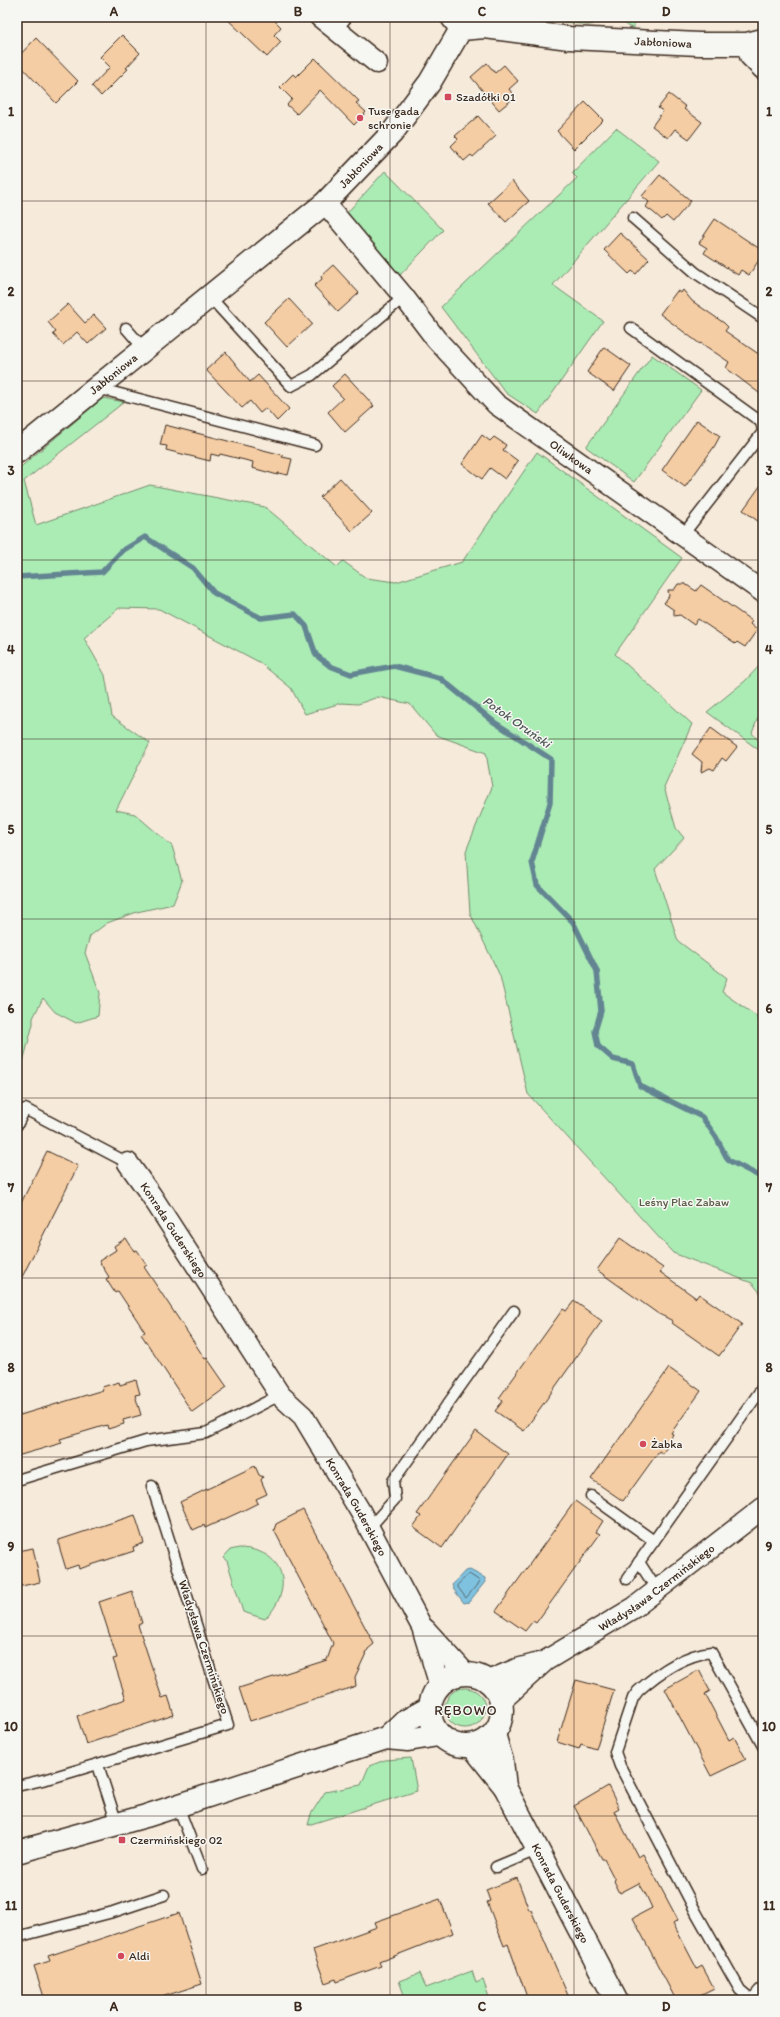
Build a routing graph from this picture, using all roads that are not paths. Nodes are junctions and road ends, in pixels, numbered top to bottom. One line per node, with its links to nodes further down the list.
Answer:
1 (320, 17): 3 (street)
2 (457, 23): 4 (street, Jabłoniowa); 7 (street, Jabłoniowa)
3 (342, 24): 5 (street)
4 (755, 42): 6 (street)
5 (377, 63)
6 (763, 69)
7 (325, 203): 9 (street, Oliwkowa); 10 (street, Jabłoniowa)
8 (633, 218): 11 (lane)
9 (404, 296): 10 (lane); 20 (street, Oliwkowa)
10 (210, 297): 14 (street, Jabłoniowa)
11 (763, 318)
12 (126, 328): 14 (lane)
13 (631, 328): 16 (lane)
14 (145, 350): 15 (street, Jabłoniowa)
15 (97, 388): 17 (lane); 19 (street, Jabłoniowa)
16 (763, 431): 18 (lane)
17 (315, 445)
18 (759, 445): 20 (lane)
19 (17, 452)
20 (682, 536): 21 (street, Oliwkowa)
21 (763, 592)
22 (17, 1125): 23 (lane, Konrada Guderskiego)
23 (128, 1163): 26 (street, Konrada Guderskiego)
24 (514, 1310): 31 (lane)
25 (763, 1387): 32 (lane)
26 (280, 1395): 27 (lane); 31 (street, Konrada Guderskiego)
27 (17, 1480)
28 (152, 1486): 48 (lane, Władysława Czermińskiego)
29 (591, 1496): 32 (lane)
30 (763, 1508): 35 (street, Władysława Czermińskiego)
31 (369, 1528): 36 (street, Konrada Guderskiego)
32 (654, 1541): 33 (lane)
33 (639, 1562): 34 (lane); 35 (lane)
34 (627, 1579)
35 (657, 1590): 37 (street, Władysława Czermińskiego)
36 (422, 1626): 38 (street, Konrada Guderskiego); 40 (street, Konrada Guderskiego)
37 (545, 1661): 39 (street, Władysława Czermińskiego); 41 (street, Władysława Czermińskiego)
38 (466, 1674): 39 (street); 40 (street)
39 (488, 1681): 41 (street)
40 (439, 1686): 42 (street)
41 (501, 1701): 43 (street)
42 (429, 1708): 44 (street); 45 (street)
43 (494, 1734): 47 (street); 50 (street, Konrada Guderskiego)
44 (438, 1735): 45 (street); 47 (street)
45 (386, 1738): 51 (street)
46 (763, 1746): 61 (lane)
47 (473, 1747): 50 (street, Konrada Guderskiego)
48 (98, 1765): 49 (lane, Władysława Czermińskiego); 52 (lane)
49 (17, 1786)
50 (505, 1787): 53 (street, Konrada Guderskiego)
51 (178, 1806): 52 (street); 56 (lane)
52 (117, 1824): 54 (street)
53 (539, 1849): 55 (lane); 60 (street, Konrada Guderskiego)
54 (17, 1852)
55 (496, 1867)
56 (202, 1869)
57 (164, 1895): 58 (lane)
58 (17, 1937)
59 (763, 1994): 62 (street)
60 (616, 2000)
61 (752, 2000)
62 (758, 2000)

